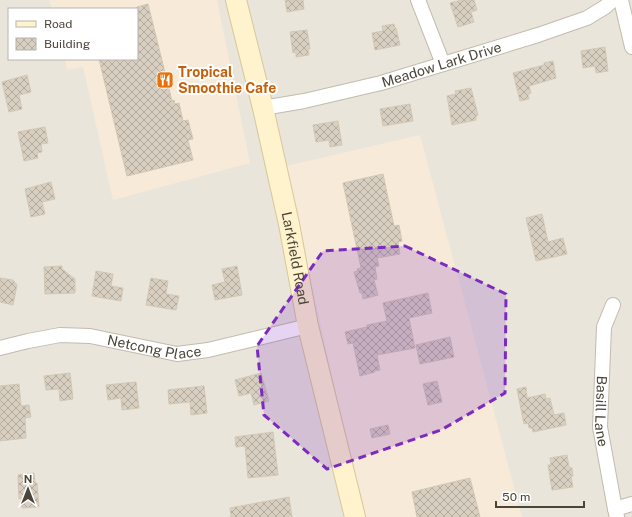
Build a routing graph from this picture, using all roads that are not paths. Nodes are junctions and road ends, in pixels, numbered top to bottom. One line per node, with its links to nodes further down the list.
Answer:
1 (236, 0): 7 (main road, Larkfield Road)
2 (418, 0): 6 (street)
3 (613, 0): 6 (street, Meadow Lark Drive)
4 (621, 0): 5 (street)
5 (632, 48)
6 (442, 64): 7 (street, Meadow Lark Drive)
7 (263, 108): 9 (main road, Larkfield Road)
8 (613, 305): 12 (street, Basill Lane)
9 (308, 326): 10 (street, Netcong Place); 13 (main road, Larkfield Road)
10 (0, 348)
11 (632, 504): 12 (street)
12 (616, 513)
13 (355, 517)

